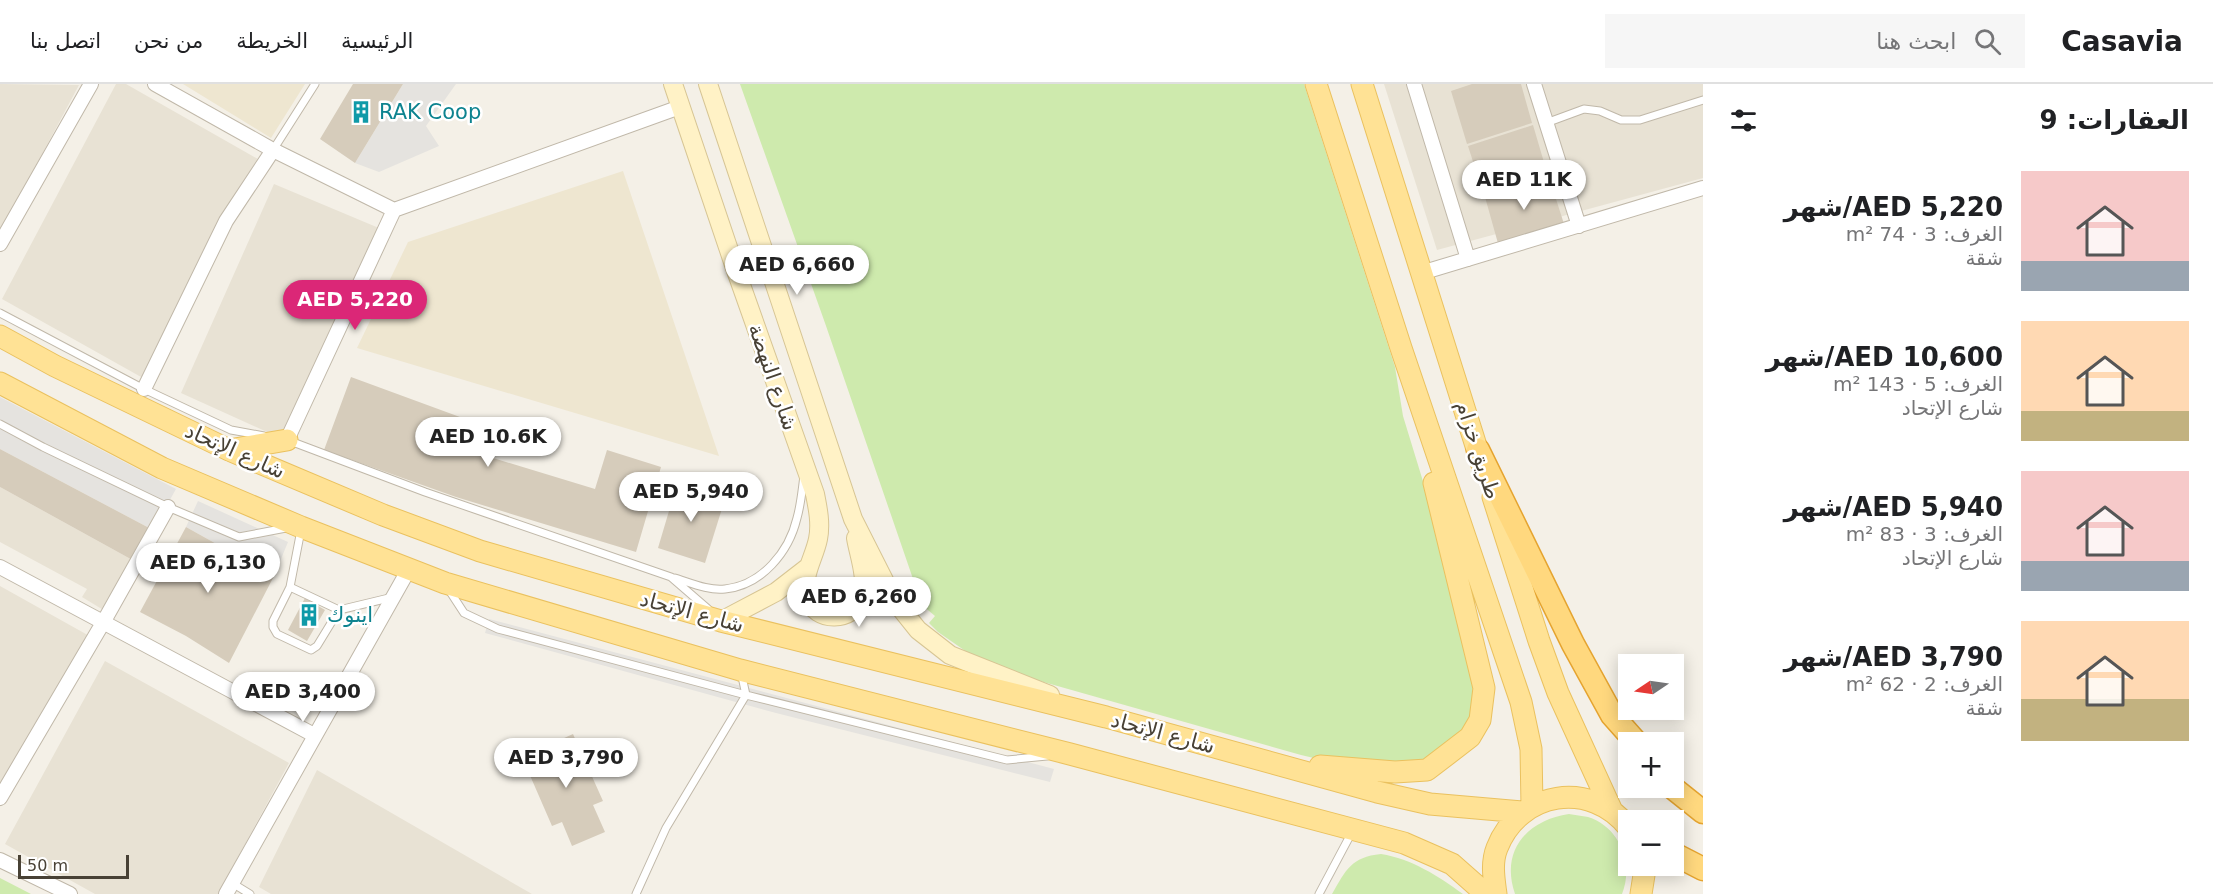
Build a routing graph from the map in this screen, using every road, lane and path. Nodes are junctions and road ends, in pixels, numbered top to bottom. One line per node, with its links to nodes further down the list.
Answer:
1 (91, 84): 17 (street)
2 (155, 84): 13 (street)
3 (315, 84): 13 (lane)
4 (673, 84): 11 (main road, شارع النهضة)
5 (708, 84): 31 (main road, شارع النهضة)
6 (1316, 84): 22 (main road, طريق خزام)
7 (1362, 84): 19 (main road, طريق خزام)
8 (1414, 84): 18 (street)
9 (1534, 84): 12 (street)
10 (1703, 100): 12 (lane)
11 (680, 106): 15 (street); 29 (main road, شارع النهضة)
12 (1546, 123): 16 (street)
13 (273, 150): 15 (street); 24 (street)
14 (1703, 188): 16 (street)
15 (394, 210): 26 (street)
16 (1579, 225): 18 (street)
17 (0, 244)
18 (1467, 259): 19 (street)
19 (1421, 273): 28 (main road, طريق خزام)
20 (0, 313): 24 (lane)
21 (0, 336): 27 (main road, شارع الإتحاد)
22 (1401, 348): 49 (main road); 52 (main road, طريق خزام)
23 (0, 383): 32 (main road, شارع الإتحاد)
24 (144, 389): 26 (lane)
25 (0, 424): 30 (lane)
26 (287, 440): 27 (main road); 36 (lane)
27 (229, 450): 42 (main road, شارع الإتحاد)
28 (1478, 450): 46 (highway); 53 (main road, طريق خزام)
29 (805, 467): 34 (main road, شارع النهضة); 36 (lane)
30 (168, 507): 32 (lane); 41 (street)
31 (853, 519): 34 (main road); 45 (main road)
32 (299, 526): 35 (main road, شارع الإتحاد); 38 (lane)
33 (0, 567): 41 (street)
34 (807, 568): 42 (main road)
35 (409, 569): 37 (main road, شارع الإتحاد); 39 (street)
36 (671, 577): 42 (lane)
37 (445, 583): 43 (main road, شارع الإتحاد); 44 (lane)
38 (290, 587): 40 (lane); 40 (lane)
39 (393, 597): 40 (lane); 47 (street)
40 (339, 610)
41 (105, 621): 47 (street); 51 (street)
42 (721, 621): 45 (main road, شارع الإتحاد)
43 (741, 670): 44 (lane); 48 (main road, شارع الإتحاد)
44 (746, 695): 48 (lane); 64 (lane)
45 (1106, 717): 49 (main road, شارع الإتحاد)
46 (1627, 732)
47 (314, 735): 61 (street)
48 (1070, 754): 56 (main road, شارع الإتحاد)
49 (1268, 761): 52 (main road, شارع الإتحاد)
50 (1684, 797): 54 (highway)
51 (0, 798)
52 (1527, 809): 53 (main road); 67 (main road)
53 (1612, 811): 55 (main road)
54 (1703, 812)
55 (1618, 817)
56 (1354, 830): 65 (lane); 66 (main road, شارع الإتحاد)
57 (1684, 859): 59 (highway)
58 (0, 860): 62 (street)
59 (1703, 869)
60 (1644, 876): 68 (main road)
61 (229, 889): 63 (lane)
62 (69, 894)
63 (250, 894)
64 (636, 894)
65 (1319, 894)
66 (1486, 894)
67 (1496, 894)
68 (1641, 894)

